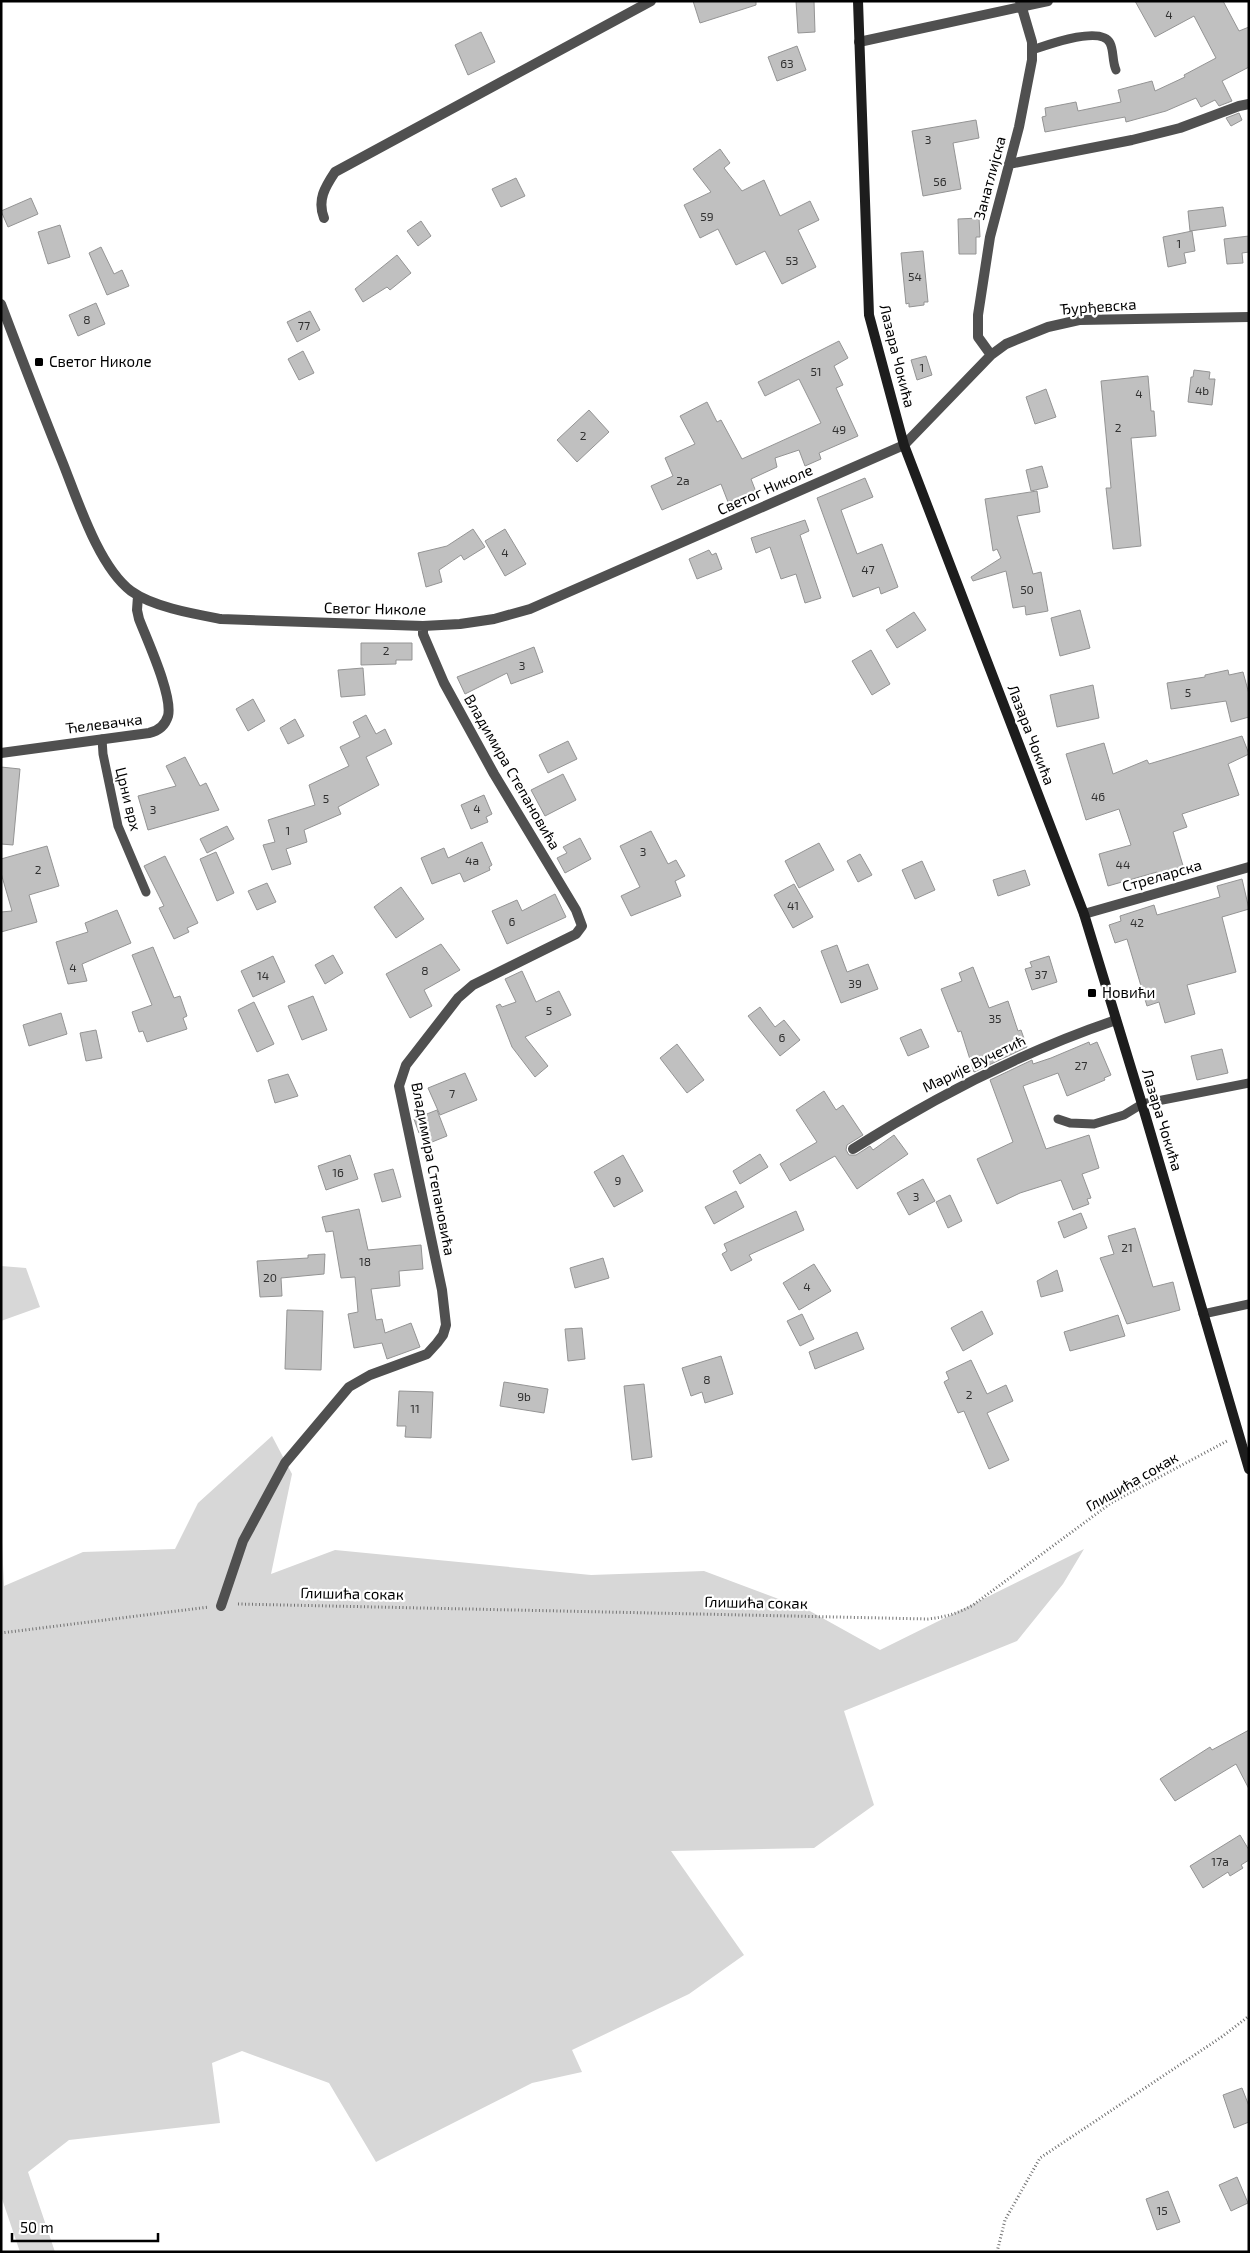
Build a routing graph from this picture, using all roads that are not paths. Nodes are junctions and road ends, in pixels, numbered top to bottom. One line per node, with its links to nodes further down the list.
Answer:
1 (651, 1): 10 (street)
2 (858, 1): 5 (street, Лазара Чокића)
3 (1048, 1): 4 (street)
4 (1020, 4): 5 (street); 6 (street, Занатлијска)
5 (859, 42): 14 (street, Лазара Чокића)
6 (1032, 50): 7 (lane); 9 (street, Занатлијска)
7 (1116, 70)
8 (1249, 104): 9 (street)
9 (1009, 164): 13 (street, Занатлијска)
10 (324, 218)
11 (1, 304): 15 (street, Светог Николе)
12 (1249, 317): 13 (street, Ђурђевска)
13 (991, 355): 14 (street, Ђурђевска)
14 (904, 445): 16 (street, Светог Николе); 21 (street, Лазара Чокића)
15 (138, 596): 16 (street, Светог Николе); 17 (street, Ћелевачка)
16 (423, 626): 30 (street, Владимира Степановића)
17 (102, 739): 18 (street, Ћелевачка); 20 (lane, Црни врх)
18 (1, 753)
19 (1249, 866): 21 (street, Стреларска)
20 (146, 892)
21 (1084, 914): 22 (street, Лазара Чокића)
22 (1116, 1020): 24 (street, Лазара Чокића); 26 (street, Марије Вучетић)
23 (1249, 1084): 24 (lane)
24 (1142, 1104): 25 (lane); 28 (street, Лазара Чокића)
25 (1058, 1119)
26 (853, 1149)
27 (1249, 1304): 28 (lane)
28 (1203, 1314): 29 (street, Лазара Чокића)
29 (1249, 1469)
30 (221, 1606)

